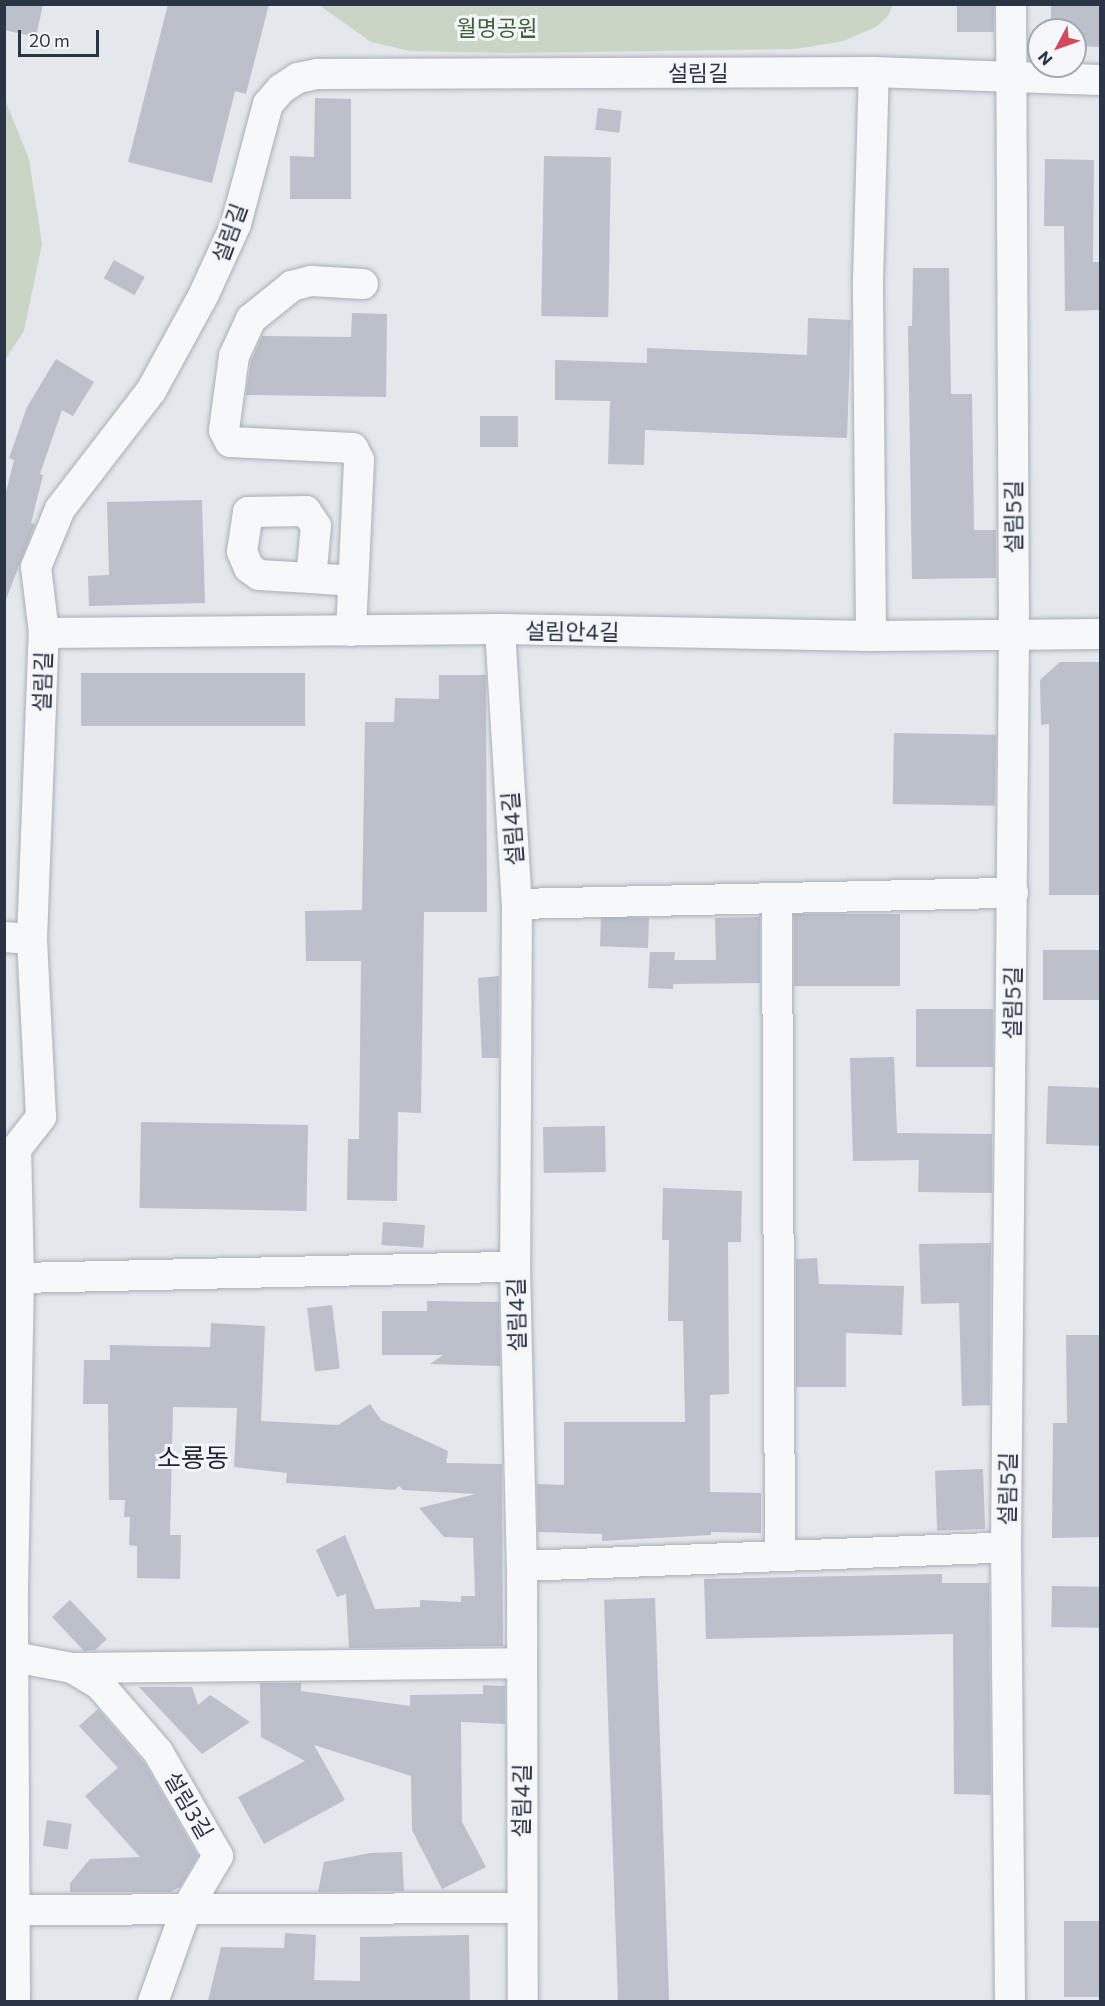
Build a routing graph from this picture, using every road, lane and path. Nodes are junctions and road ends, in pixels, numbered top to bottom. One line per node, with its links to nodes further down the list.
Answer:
1 (1011, 4): 3 (street, 설림5길)
2 (874, 72): 3 (street, 설림길); 10 (street, 설림길); 13 (street)
3 (1010, 78): 4 (street, 설림길); 12 (street, 설림5길)
4 (1101, 80)
5 (363, 284): 7 (street)
6 (311, 578): 7 (street)
7 (353, 581): 9 (street)
8 (500, 629): 9 (street, 설림안4길); 13 (street, 설림안4길); 16 (street, 설림4길)
9 (351, 631): 10 (street, 설림안4길)
10 (44, 633): 17 (street, 설림길)
11 (1101, 634): 12 (street, 설림안4길)
12 (1014, 635): 13 (street, 설림안4길); 14 (street, 설림5길)
13 (871, 636)
14 (1013, 893): 15 (street); 21 (street, 설림5길)
15 (777, 901): 16 (street); 22 (street)
16 (517, 904): 19 (street, 설림4길)
17 (18, 938): 18 (street, 설림길)
18 (10, 1149): 20 (street, 설림길)
19 (515, 1268): 20 (street); 23 (street, 설림4길)
20 (19, 1278): 24 (street, 설림길)
21 (1006, 1546): 22 (street); 34 (street, 설림5길)
22 (780, 1554): 23 (street)
23 (522, 1566): 26 (street, 설림4길)
24 (9, 1586): 25 (street, 설림길)
25 (10, 1655): 27 (street); 29 (street, 설림길)
26 (522, 1663): 27 (street); 28 (street, 설림4길)
27 (72, 1668): 30 (street, 설림3길)
28 (520, 1908): 30 (street); 33 (street, 설림4길)
29 (9, 1910): 30 (street); 31 (street, 설림길)
30 (186, 1910): 32 (street, 설림3길)
31 (15, 2001)
32 (153, 2001)
33 (523, 2001)
34 (1010, 2001)

